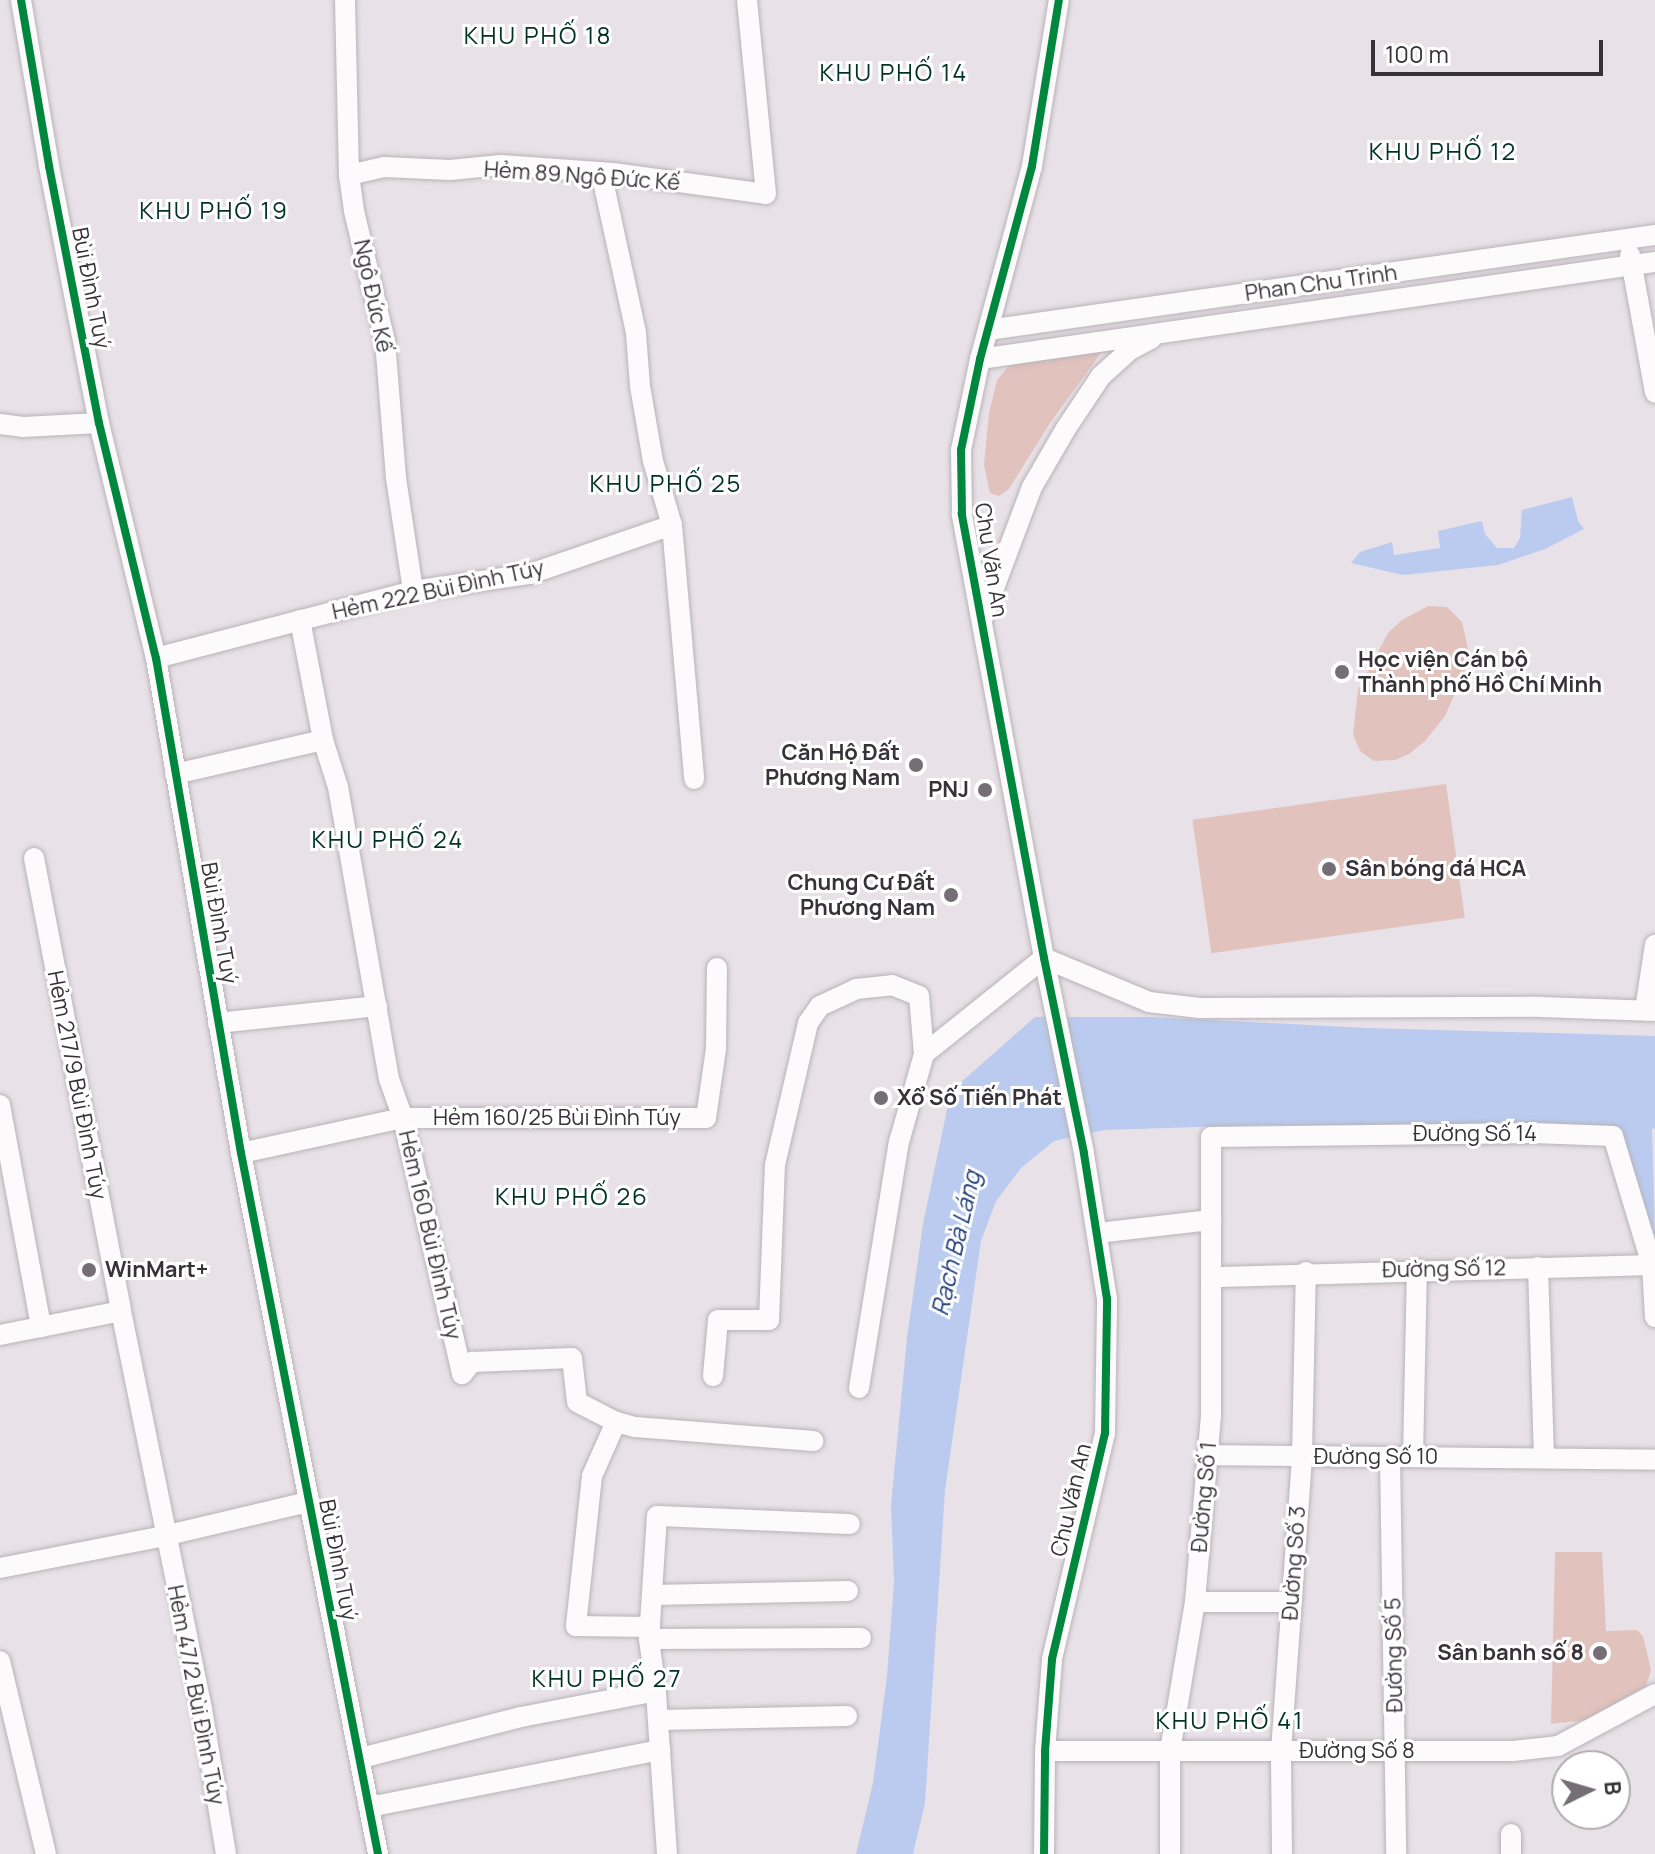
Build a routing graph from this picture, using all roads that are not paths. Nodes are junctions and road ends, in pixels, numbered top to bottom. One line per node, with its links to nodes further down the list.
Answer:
1 (21, 0): 17 (street, Bùi Đình Tuý)
2 (345, 0): 6 (street, Ngô Đức Kế)
3 (747, 0): 5 (street, Hẻm 89 Ngô Đức Kế)
4 (1059, 0): 13 (street, Chu Văn An)
5 (601, 172): 6 (street, Hẻm 89 Ngô Đức Kế); 19 (street)
6 (349, 175): 20 (street, Ngô Đức Kế)
7 (1655, 235): 8 (street, Phan Chu Trinh)
8 (1627, 239): 10 (street); 11 (street, Phan Chu Trinh)
9 (1655, 262): 10 (street, Phan Chu Trinh)
10 (1632, 266): 12 (street, Phan Chu Trinh); 16 (street)
11 (1322, 283): 12 (street); 13 (street, Phan Chu Trinh)
12 (1325, 310): 14 (street, Phan Chu Trinh)
13 (988, 330): 15 (street, Chu Văn An)
14 (1166, 332): 15 (street, Phan Chu Trinh); 22 (street, Phan Chu Trinh)
15 (980, 359): 22 (street, Chu Văn An)
16 (1655, 393)
17 (99, 423): 18 (street); 23 (street, Bùi Đình Tuý)
18 (0, 424)
19 (672, 525): 20 (street, Hẻm 222 Bùi Đình Túy); 26 (street)
20 (413, 591): 21 (street, Hẻm 222 Bùi Đình Túy)
21 (300, 620): 23 (street, Hẻm 222 Bùi Đình Túy); 24 (street)
22 (982, 620): 29 (street, Chu Văn An)
23 (156, 658): 25 (street, Bùi Đình Tuý)
24 (323, 740): 25 (street); 32 (street)
25 (175, 774): 33 (street, Bùi Đình Tuý)
26 (694, 779)
27 (34, 858): 47 (street, Hẻm 217/9 Bùi Đình Túy)
28 (1655, 945): 31 (street)
29 (1044, 958): 31 (street); 34 (street); 40 (street, Chu Văn An)
30 (717, 968): 36 (street, Hẻm 160/25 Bùi Đình Túy)
31 (1650, 1010)
32 (379, 1016): 33 (street); 36 (street)
33 (218, 1023): 38 (street, Bùi Đình Tuý)
34 (924, 1054): 51 (street); 52 (street)
35 (0, 1105): 49 (street)
36 (403, 1118): 38 (street, Hẻm 160 Bùi Đình Túy); 53 (street, Hẻm 160 Bùi Đình Túy)
37 (1211, 1137): 39 (street, Đường Số 1); 41 (street, Đường Số 14)
38 (241, 1153): 61 (street, Bùi Đình Tuý)
39 (1211, 1220): 40 (street); 46 (street, Đường Số 1)
40 (1098, 1233): 77 (street, Chu Văn An)
41 (1649, 1240): 42 (street)
42 (1652, 1265): 43 (street, Đường Số 12); 48 (street)
43 (1538, 1267): 44 (street, Đường Số 12); 59 (street)
44 (1417, 1269): 45 (street, Đường Số 12); 58 (street)
45 (1306, 1272): 46 (street, Đường Số 12); 56 (street, Đường Số 3)
46 (1212, 1277): 55 (street, Đường Số 1)
47 (121, 1311): 49 (street); 63 (street, Hẻm 217/9 Bùi Đình Túy)
48 (1655, 1317)
49 (41, 1327): 50 (street)
50 (0, 1335)
51 (713, 1376)
52 (859, 1388)
53 (616, 1422): 54 (street); 69 (street)
54 (813, 1441)
55 (1207, 1455): 56 (street, Đường Số 10); 67 (street, Đường Số 1)
56 (1302, 1456): 57 (street, Đường Số 10); 68 (street, Đường Số 3)
57 (1390, 1457): 58 (street, Đường Số 10); 80 (street, Đường Số 5)
58 (1413, 1457): 59 (street, Đường Số 10)
59 (1544, 1458): 60 (street, Đường Số 10)
60 (1655, 1460)
61 (308, 1502): 63 (street); 81 (street, Bùi Đình Tuý)
62 (850, 1524): 66 (street)
63 (164, 1536): 64 (street); 84 (street, Hẻm 47/2 Bùi Đình Túy)
64 (0, 1568)
65 (848, 1591): 66 (street)
66 (652, 1595): 69 (street)
67 (1195, 1602): 68 (street); 78 (street, Đường Số 1)
68 (1292, 1602): 79 (street, Đường Số 3)
69 (649, 1633): 70 (street); 72 (street)
70 (861, 1638)
71 (0, 1661): 83 (street)
72 (656, 1691): 75 (street); 81 (street)
73 (1655, 1694): 80 (street, Đường Số 8)
74 (847, 1716): 75 (street)
75 (658, 1720): 76 (street)
76 (660, 1750): 82 (street); 86 (street)
77 (1045, 1751): 78 (street, Đường Số 8); 87 (street, Chu Văn An)
78 (1170, 1751): 79 (street, Đường Số 8); 88 (street, Đường Số 1)
79 (1281, 1751): 80 (street, Đường Số 8); 89 (street, Đường Số 3)
80 (1395, 1751): 90 (street, Đường Số 5)
81 (361, 1758): 82 (street, Bùi Đình Tuý)
82 (369, 1807): 85 (street, Bùi Đình Tuý)
83 (46, 1854)
84 (226, 1854)
85 (378, 1854)
86 (667, 1854)
87 (1044, 1854)
88 (1170, 1854)
89 (1282, 1854)
90 (1396, 1854)

